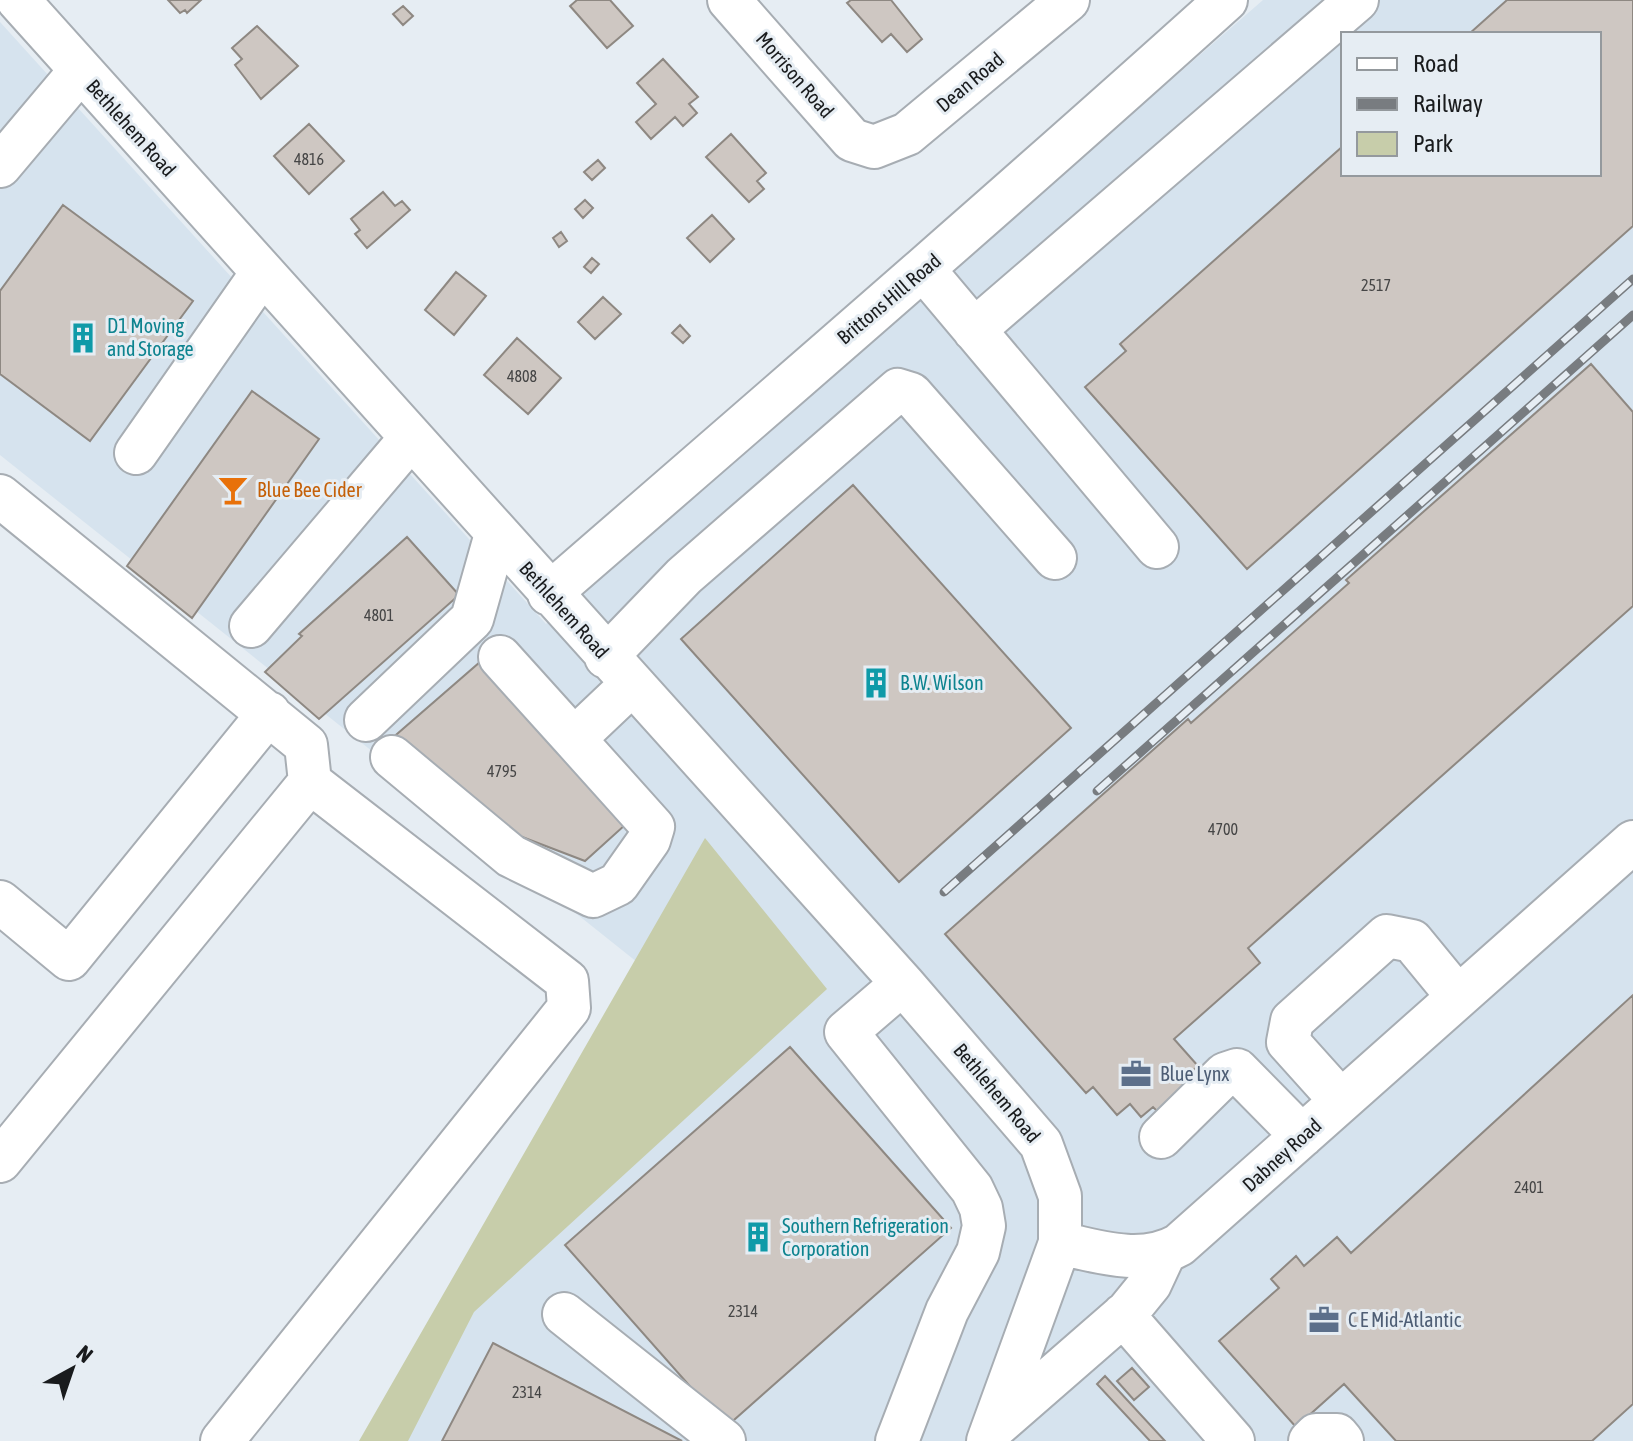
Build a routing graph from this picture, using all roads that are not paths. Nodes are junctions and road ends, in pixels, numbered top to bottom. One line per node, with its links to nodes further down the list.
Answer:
1 (18, 0): 6 (street, Bethlehem Road)
2 (729, 0): 7 (street, Morrison Road)
3 (1068, 0): 7 (street, Dean Road)
4 (1226, 0): 9 (street, Brittons Hill Road)
5 (1357, 0): 11 (street)
6 (80, 71): 8 (street); 10 (street, Bethlehem Road)
7 (863, 145)
8 (0, 166)
9 (924, 270): 11 (street); 18 (street, Brittons Hill Road)
10 (262, 273): 12 (street, Bethlehem Road); 13 (street)
11 (974, 330): 16 (street)
12 (410, 439): 15 (street, Bethlehem Road); 19 (street)
13 (136, 453)
14 (0, 496): 22 (street)
15 (496, 534): 18 (street, Bethlehem Road); 23 (street)
16 (1157, 547)
17 (1055, 558): 21 (street)
18 (549, 594): 21 (street, Bethlehem Road)
19 (251, 626)
20 (500, 657): 24 (street)
21 (619, 671): 24 (street); 29 (street, Bethlehem Road)
22 (269, 713): 26 (street); 28 (street)
23 (366, 720)
24 (574, 739): 25 (street)
25 (392, 757)
26 (310, 782): 34 (street); 40 (street)
27 (1633, 842): 30 (street, Dabney Road)
28 (0, 902)
29 (902, 984): 35 (street, Bethlehem Road); 42 (street)
30 (1458, 997): 31 (street, Dabney Road); 31 (street)
31 (1341, 1101): 32 (street, Dabney Road)
32 (1302, 1136): 33 (street); 36 (street, Dabney Road)
33 (1161, 1137)
34 (0, 1161)
35 (1060, 1243): 36 (street); 39 (street)
36 (1164, 1254): 38 (street)
37 (564, 1314): 41 (street)
38 (1123, 1315): 39 (street); 43 (street)
39 (990, 1434)
40 (222, 1441)
41 (724, 1441)
42 (897, 1441)
43 (1233, 1441)
44 (1310, 1441): 45 (street)
45 (1342, 1441)

